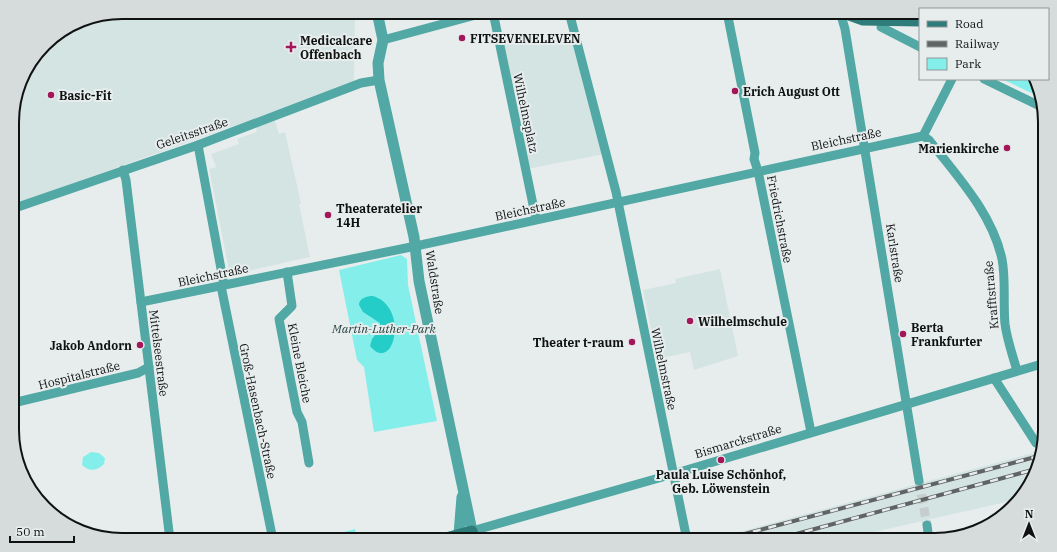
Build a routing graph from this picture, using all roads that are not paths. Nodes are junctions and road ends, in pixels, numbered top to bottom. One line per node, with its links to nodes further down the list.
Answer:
1 (378, 19): 11 (street)
2 (461, 19): 11 (street)
3 (494, 19): 24 (street, Wilhelmsplatz)
4 (571, 19): 22 (street)
5 (728, 19): 21 (street, Friedrichstraße)
6 (843, 19): 10 (street, Karlstraße)
7 (863, 20): 9 (main road); 10 (street)
8 (919, 21): 9 (main road)
9 (880, 24): 12 (street)
10 (845, 29): 19 (street, Karlstraße)
11 (383, 40): 13 (street, Waldstraße)
12 (919, 46)
13 (378, 80): 18 (street, Geleitsstraße); 25 (street, Waldstraße)
14 (951, 80): 17 (street)
15 (986, 80): 16 (street)
16 (1036, 104)
17 (923, 136): 19 (street, Bleichstraße); 31 (street, Krafftstraße)
18 (198, 145): 20 (street, Geleitsstraße); 27 (street, Groß-Hasenbach-Straße)
19 (865, 148): 21 (street, Bleichstraße); 34 (street, Karlstraße)
20 (123, 170): 23 (street, Geleitsstraße); 28 (street, Mittelseestraße)
21 (758, 171): 22 (street, Bleichstraße); 35 (street, Friedrichstraße)
22 (618, 202): 24 (street, Bleichstraße); 38 (street, Wilhelmstraße)
23 (19, 207)
24 (536, 219): 25 (street, Bleichstraße)
25 (416, 246): 26 (street, Bleichstraße); 40 (street, Waldstraße)
26 (286, 272): 27 (street, Bleichstraße); 37 (street, Kleine Bleiche)
27 (222, 286): 28 (street, Bleichstraße); 43 (street, Groß-Hasenbach-Straße)
28 (141, 302): 30 (street, Mittelseestraße)
29 (1038, 365): 31 (street, Bismarckstraße)
30 (149, 367): 33 (street, Hospitalstraße); 42 (street, Mittelseestraße)
31 (1017, 371): 32 (street, Bismarckstraße)
32 (994, 378): 34 (street, Bismarckstraße); 36 (street)
33 (19, 402)
34 (908, 404): 35 (street, Bismarckstraße); 39 (street, Karlstraße)
35 (811, 432): 38 (street, Bismarckstraße)
36 (1036, 443)
37 (309, 463)
38 (673, 474): 46 (street, Bismarckstraße); 47 (street, Wilhelmstraße)
39 (919, 481)
40 (463, 488): 44 (street, Waldstraße); 45 (street, Waldstraße)
41 (927, 525): 48 (street)
42 (169, 533)
43 (272, 533)
44 (459, 533)
45 (473, 533)
46 (480, 533)
47 (686, 533)
48 (928, 533)

